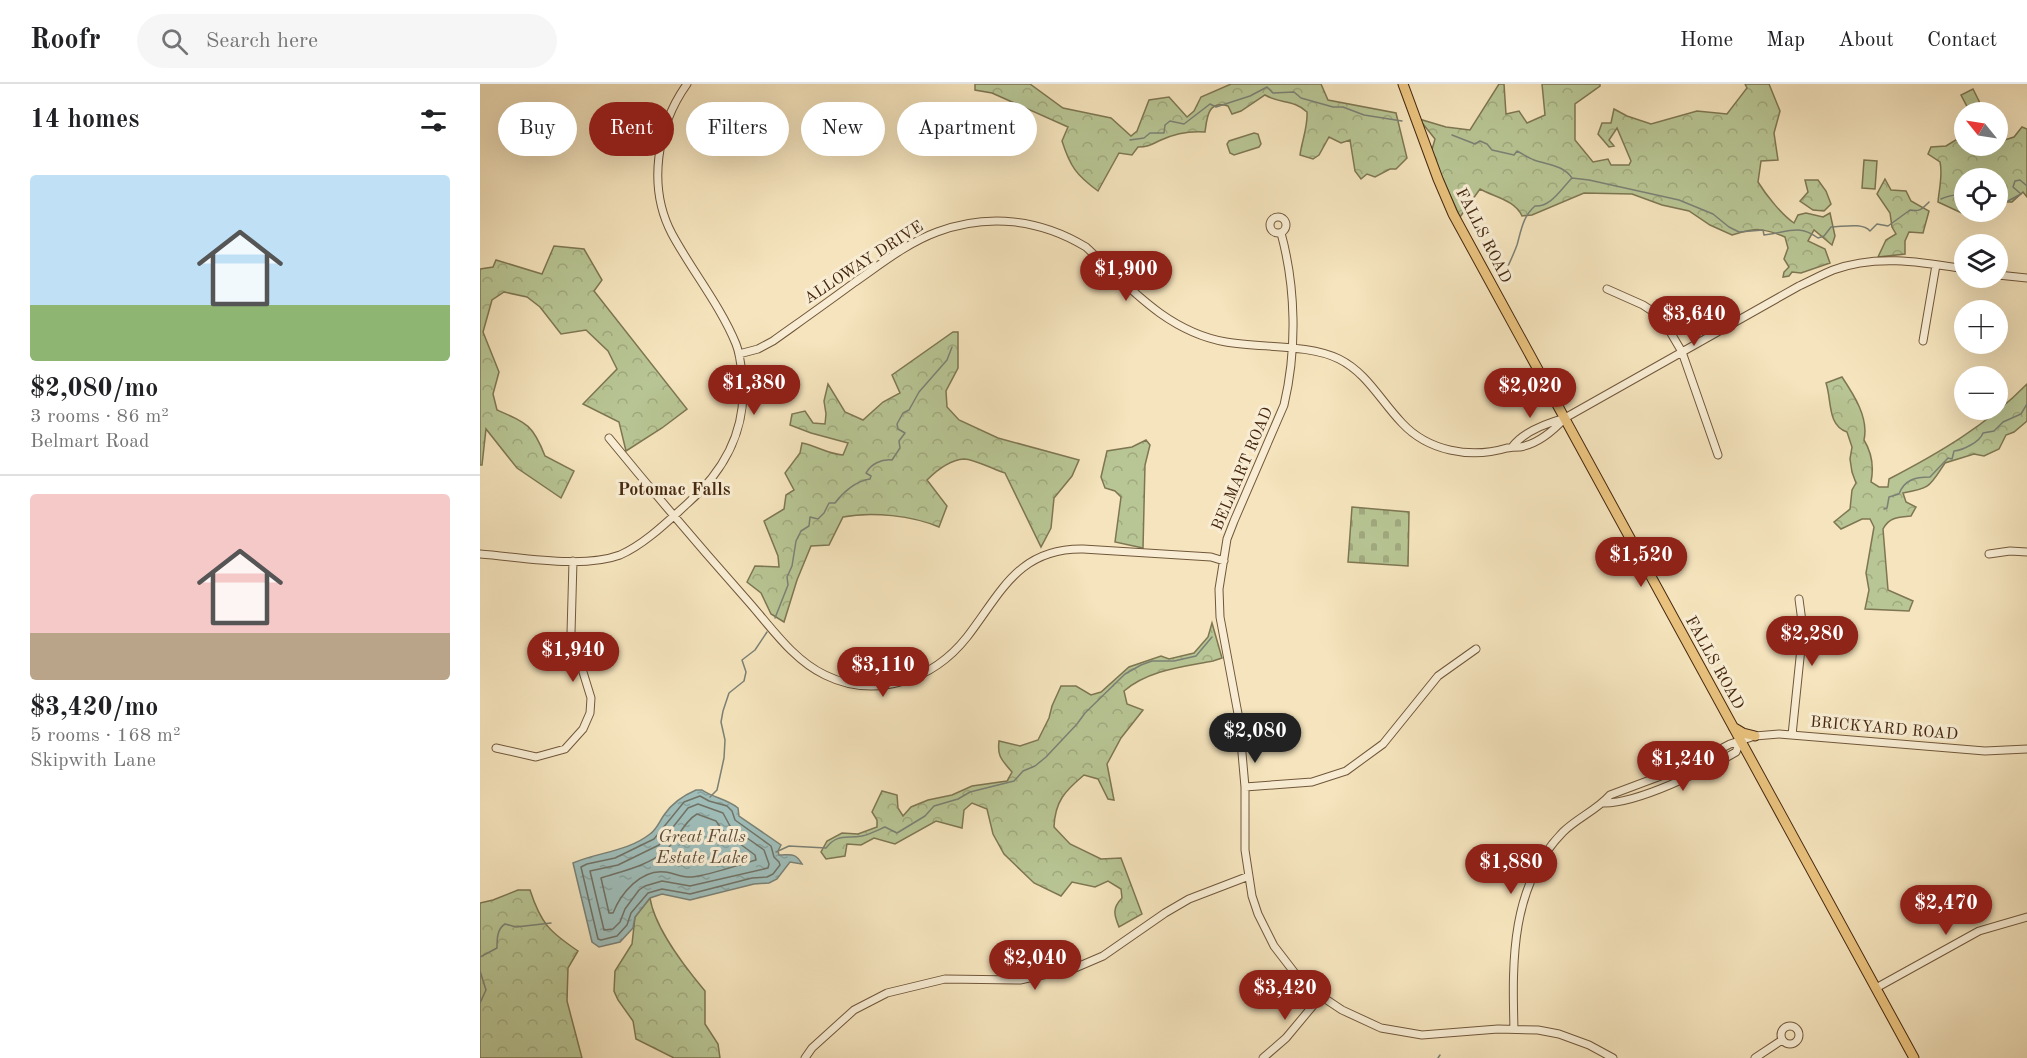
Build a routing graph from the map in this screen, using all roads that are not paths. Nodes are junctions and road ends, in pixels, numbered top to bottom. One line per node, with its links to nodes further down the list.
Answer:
1 (687, 84): 12 (street)
2 (1403, 84): 13 (main road, FALLS ROAD)
3 (1281, 233): 10 (street, BELMART ROAD)
4 (1936, 265): 5 (street, ALLOWAY DRIVE); 9 (street); 11 (street, ALLOWAY DRIVE)
5 (1954, 268)
6 (2008, 276): 7 (street)
7 (2027, 278)
8 (1607, 289): 11 (street)
9 (1923, 341)
10 (1293, 349): 12 (street, ALLOWAY DRIVE); 13 (street, ALLOWAY DRIVE); 21 (street, BELMART ROAD)
11 (1682, 352): 13 (street, ALLOWAY DRIVE); 15 (street)
12 (739, 354): 16 (street)
13 (1565, 418): 24 (main road, FALLS ROAD)
14 (609, 438): 16 (street)
15 (1719, 455)
16 (673, 516): 20 (street); 21 (street)
17 (2027, 552): 19 (street)
18 (480, 554): 20 (street)
19 (1989, 555)
20 (573, 561): 28 (street)
21 (1224, 561): 30 (street, BELMART ROAD)
22 (1799, 599): 25 (street)
23 (1476, 649): 30 (street)
24 (1732, 727): 26 (main road); 27 (main road, FALLS ROAD)
25 (1792, 735): 26 (street, BRICKYARD ROAD); 29 (street, BRICKYARD ROAD)
26 (1755, 736): 27 (street, BRICKYARD ROAD)
27 (1740, 742): 33 (main road, FALLS ROAD); 35 (street, BRICKYARD ROAD)
28 (496, 748)
29 (2027, 749)
30 (1245, 787): 31 (street, BELMART ROAD)
31 (1249, 876): 34 (street, BELMART ROAD); 37 (street)
32 (2027, 917): 33 (street)
33 (1876, 988): 41 (main road, FALLS ROAD)
34 (1321, 996): 35 (street, BELMART ROAD); 38 (street)
35 (1514, 1029): 39 (street, BELMART ROAD)
36 (1782, 1040): 40 (street)
37 (805, 1058)
38 (1263, 1058)
39 (1612, 1058)
40 (1755, 1058)
41 (1914, 1058)

